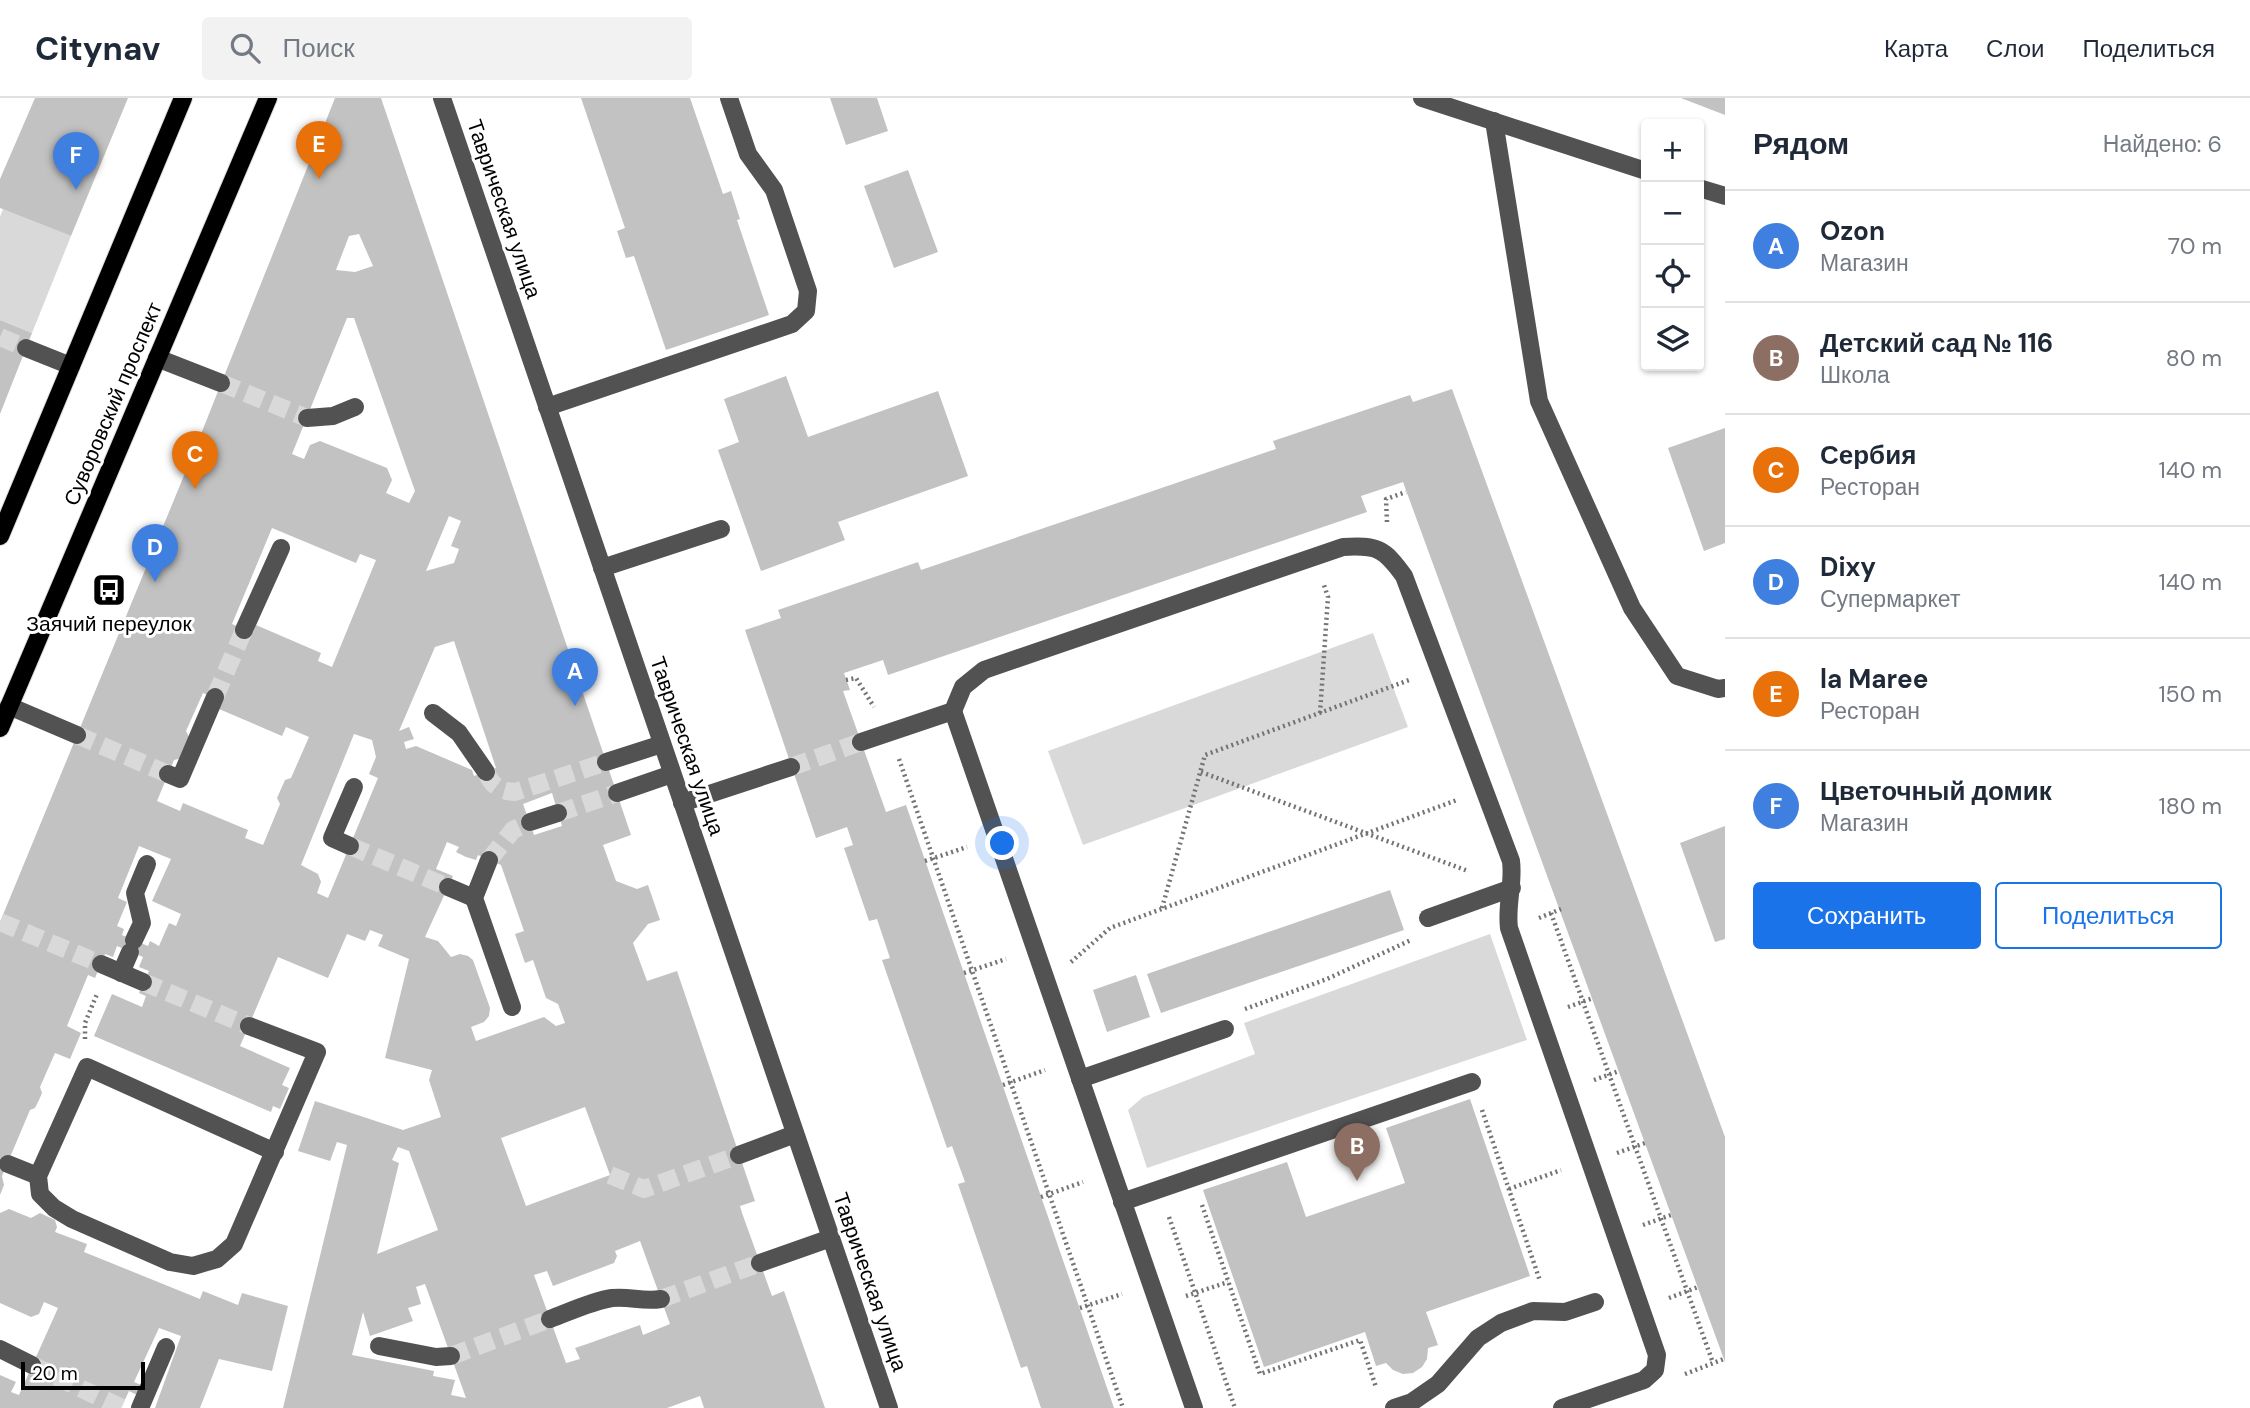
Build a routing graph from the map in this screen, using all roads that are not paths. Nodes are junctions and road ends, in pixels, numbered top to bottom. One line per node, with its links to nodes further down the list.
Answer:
1 (183, 98): 12 (main road)
2 (268, 98): 11 (main road, Суворовский проспект)
3 (442, 98): 15 (street, Таврическая улица)
4 (729, 98): 15 (street)
5 (1422, 98): 6 (street)
6 (1494, 121): 7 (street); 22 (street)
7 (1641, 169)
8 (1704, 190): 9 (street)
9 (1725, 196)
10 (26, 348): 12 (street)
11 (157, 358): 13 (street); 24 (main road, Суворовский проспект)
12 (71, 366): 18 (main road)
13 (221, 383)
14 (355, 407): 16 (street)
15 (547, 407): 20 (street, Таврическая улица)
16 (307, 418)
17 (721, 529): 20 (street)
18 (0, 536)
19 (281, 548): 21 (street)
20 (602, 568): 30 (street, Таврическая улица)
21 (244, 630)
22 (1725, 688)
23 (215, 697): 34 (street)
24 (9, 706): 27 (main road, Суворовский проспект); 28 (street)
25 (953, 710): 29 (street); 45 (street); 52 (street)
26 (433, 713): 33 (street)
27 (0, 728)
28 (77, 736)
29 (861, 742)
30 (662, 744): 31 (street); 35 (street, Таврическая улица)
31 (606, 762)
32 (791, 766): 38 (street)
33 (486, 772)
34 (168, 774)
35 (673, 774): 37 (street); 38 (street, Таврическая улица)
36 (354, 788): 41 (street)
37 (617, 793)
38 (682, 803): 54 (street, Таврическая улица)
39 (558, 813): 40 (street)
40 (530, 822)
41 (350, 846)
42 (489, 860): 46 (street)
43 (147, 864): 48 (street)
44 (448, 887): 46 (street)
45 (1512, 887): 47 (street); 74 (street)
46 (474, 898): 49 (street)
47 (1428, 918)
48 (144, 982)
49 (512, 1007)
50 (249, 1026): 55 (street)
51 (1225, 1028): 52 (street)
52 (1080, 1079): 59 (street)
53 (1472, 1082): 59 (street)
54 (795, 1134): 56 (street); 60 (street, Таврическая улица)
55 (275, 1152): 58 (street); 58 (street)
56 (739, 1154)
57 (8, 1164): 58 (street)
58 (38, 1176)
59 (1122, 1202): 72 (street)
60 (831, 1238): 61 (street); 71 (street, Таврическая улица)
61 (760, 1263)
62 (661, 1299): 64 (street)
63 (1595, 1302): 73 (street)
64 (550, 1320)
65 (379, 1346): 68 (street)
66 (166, 1347): 70 (street)
67 (0, 1349): 69 (street)
68 (451, 1356)
69 (32, 1365)
70 (140, 1408)
71 (889, 1408)
72 (1194, 1408)
73 (1394, 1408)
74 (1562, 1408)

